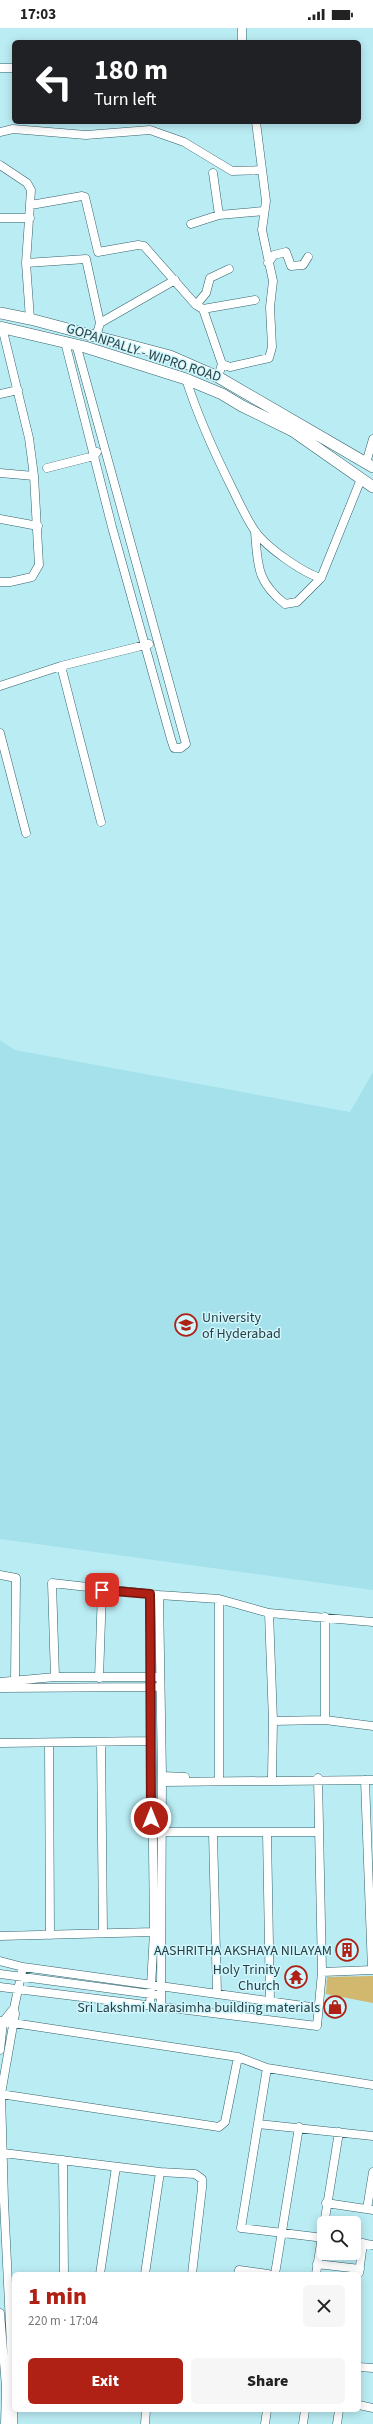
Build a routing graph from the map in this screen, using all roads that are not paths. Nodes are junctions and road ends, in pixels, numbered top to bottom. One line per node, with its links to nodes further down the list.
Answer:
1 (242, 28): 2 (street)
2 (242, 40)
3 (0, 68): 4 (street)
4 (12, 68)
5 (256, 124): 8 (street)
6 (0, 132): 8 (street)
7 (0, 165): 10 (street)
8 (262, 170): 11 (street)
9 (213, 173): 12 (street)
10 (31, 205): 14 (street); 16 (street)
11 (264, 211): 12 (street); 20 (street)
12 (219, 215): 15 (street)
13 (0, 218): 14 (street)
14 (30, 218): 19 (street)
15 (191, 224)
16 (98, 252): 18 (street); 22 (street)
17 (308, 257): 20 (street)
18 (86, 259): 19 (street); 27 (street)
19 (26, 263): 26 (street)
20 (268, 263): 32 (street)
21 (230, 269): 24 (street)
22 (175, 280): 24 (street); 27 (street)
23 (255, 300): 24 (street)
24 (200, 307): 32 (street)
25 (0, 313): 26 (main road, GOPANPALLY - WIPRO ROAD)
26 (30, 319): 29 (main road, GOPANPALLY - WIPRO ROAD)
27 (100, 323): 29 (street)
28 (1, 327): 30 (main road, GOPANPALLY - WIPRO ROAD); 35 (street)
29 (96, 338): 33 (main road, GOPANPALLY - WIPRO ROAD)
30 (65, 342): 31 (main road, GOPANPALLY - WIPRO ROAD); 39 (street)
31 (76, 344): 34 (main road, GOPANPALLY - WIPRO ROAD); 38 (street)
32 (222, 364): 33 (street)
33 (218, 377): 40 (main road, GOPANPALLY - WIPRO ROAD)
34 (186, 379): 44 (main road, GOPANPALLY - WIPRO ROAD); 48 (street)
35 (18, 390): 36 (street); 43 (street)
36 (0, 394)
37 (373, 439): 40 (street)
38 (103, 445): 39 (street); 51 (street)
39 (94, 456): 41 (street); 52 (street)
40 (370, 465)
41 (47, 468)
42 (0, 473): 43 (street)
43 (34, 476): 47 (street)
44 (361, 480): 45 (main road, GOPANPALLY - WIPRO ROAD); 49 (street)
45 (373, 486)
46 (0, 519): 47 (street)
47 (38, 526): 50 (street)
48 (255, 532): 49 (street); 49 (street)
49 (321, 578)
50 (0, 582)
51 (157, 642): 52 (street); 52 (street)
52 (145, 645): 53 (street)
53 (61, 666): 54 (street); 56 (street)
54 (0, 686)
55 (0, 733): 57 (street)
56 (100, 822)
57 (26, 833)
58 (0, 1576): 70 (street)
59 (102, 1590): 60 (street); 66 (street); 68 (street)
60 (150, 1594): 61 (street); 69 (street)
61 (159, 1595): 62 (street); 67 (street)
62 (220, 1599): 63 (street); 82 (street)
63 (269, 1613): 64 (street); 76 (street)
64 (325, 1617): 65 (street); 75 (street)
65 (373, 1622)
66 (55, 1677): 68 (street); 70 (street)
67 (159, 1677): 69 (street); 73 (street)
68 (99, 1678): 69 (street)
69 (150, 1678): 72 (street)
70 (15, 1681): 71 (street)
71 (0, 1682)
72 (150, 1687): 73 (street); 74 (street); 78 (street)
73 (159, 1687): 85 (street)
74 (0, 1688)
75 (325, 1720): 76 (street); 77 (street)
76 (273, 1721): 83 (street)
77 (373, 1726)
78 (151, 1741): 79 (street); 84 (street)
79 (101, 1742): 81 (street); 93 (street)
80 (0, 1743): 81 (street)
81 (48, 1743): 95 (street)
82 (219, 1777): 83 (street); 85 (street)
83 (272, 1777): 86 (street)
84 (151, 1778): 85 (street); 88 (street)
85 (162, 1779): 86 (street); 89 (street)
86 (318, 1779): 87 (street); 91 (street)
87 (370, 1779): 99 (street)
88 (151, 1832): 89 (street); 94 (street)
89 (162, 1832): 92 (street); 105 (street)
90 (267, 1832): 91 (street); 92 (street); 110 (street)
91 (319, 1832): 100 (street)
92 (213, 1833): 107 (street)
93 (103, 1932): 94 (street); 95 (street)
94 (154, 1932): 103 (street)
95 (50, 1935): 96 (street)
96 (0, 1936)
97 (0, 1961): 98 (street)
98 (23, 1967): 102 (street); 103 (street)
99 (373, 1970): 100 (street)
100 (322, 1972): 114 (street)
101 (0, 1974): 102 (street)
102 (21, 1977): 106 (street); 108 (street)
103 (152, 1985): 105 (street); 108 (street)
104 (0, 1987): 106 (street)
105 (163, 1987): 107 (street); 109 (street)
106 (17, 1989): 111 (street); 113 (street)
107 (217, 1993): 110 (street)
108 (152, 1994): 109 (street); 111 (street)
109 (162, 1996): 112 (street)
110 (270, 2001): 114 (street)
111 (150, 2004): 112 (street)
112 (161, 2006): 114 (street)
113 (14, 2008): 115 (street); 116 (street)
114 (318, 2008)
115 (2, 2022): 116 (street); 117 (street)
116 (12, 2025): 118 (street); 121 (street)
117 (0, 2050)
118 (238, 2057): 119 (street); 121 (street)
119 (267, 2068): 120 (street); 122 (street)
120 (373, 2084)
121 (1, 2094): 126 (street)
122 (258, 2124): 123 (street); 134 (street)
123 (299, 2128): 124 (street); 134 (street)
124 (339, 2132): 125 (street); 131 (street)
125 (373, 2136)
126 (3, 2153): 127 (street); 150 (street)
127 (63, 2160): 128 (street); 141 (street)
128 (116, 2167): 129 (street); 142 (street)
129 (160, 2172): 143 (street); 144 (street)
130 (373, 2172): 132 (street)
131 (326, 2203): 132 (street); 133 (street)
132 (370, 2209)
133 (324, 2216)
134 (282, 2233): 135 (street); 147 (street)
135 (317, 2236)
136 (363, 2243): 137 (street); 140 (street)
137 (373, 2245)
138 (318, 2260): 139 (street)
139 (317, 2264): 140 (street); 148 (street)
140 (359, 2271)
141 (64, 2272)
142 (100, 2272)
143 (146, 2272)
144 (192, 2272)
145 (238, 2272): 146 (street)
146 (254, 2272)
147 (276, 2272)
148 (316, 2272)
149 (0, 2313): 150 (street)
150 (3, 2328): 153 (street)
151 (361, 2367): 152 (street)
152 (373, 2368)
153 (8, 2391): 160 (street); 161 (street)
154 (361, 2405): 155 (street)
155 (373, 2408)
156 (146, 2412): 162 (street)
157 (267, 2412): 163 (street)
158 (305, 2412): 164 (street)
159 (339, 2412): 165 (street)
160 (5, 2424)
161 (13, 2424)
162 (144, 2424)
163 (265, 2424)
164 (303, 2424)
165 (337, 2424)

